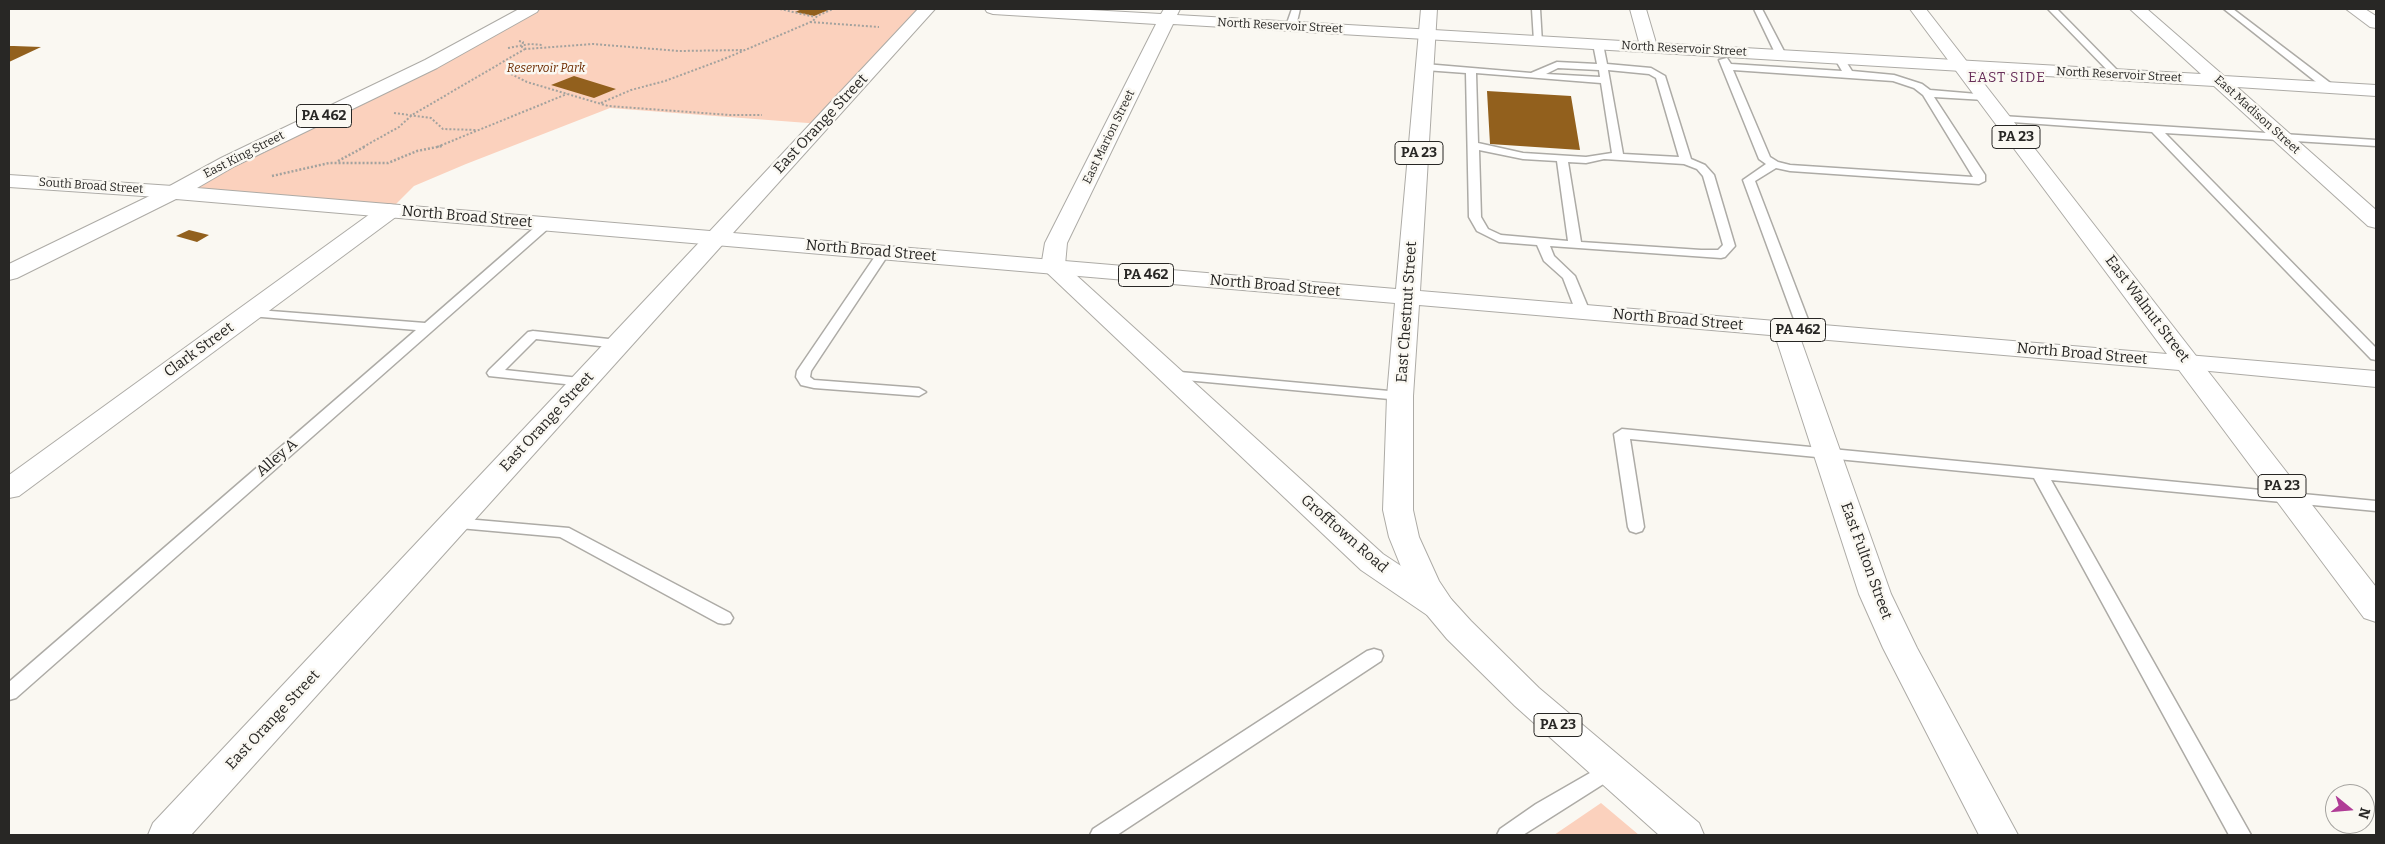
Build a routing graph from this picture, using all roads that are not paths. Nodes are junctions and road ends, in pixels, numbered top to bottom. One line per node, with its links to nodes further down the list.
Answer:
1 (531, 9): 47 (main road, East King Street / PA 462)
2 (927, 9): 51 (main road, East Orange Street)
3 (993, 9): 14 (main road, North Reservoir Street)
4 (1296, 9): 16 (lane)
5 (1429, 9): 17 (main road, East Chestnut Street / PA 23)
6 (1536, 9): 18 (lane)
7 (1638, 9): 20 (main road)
8 (1758, 9): 21 (lane)
9 (1918, 9): 24 (main road, East Walnut Street / PA 23)
10 (2052, 9): 29 (lane)
11 (2138, 9): 32 (main road, East Madison Street)
12 (2228, 9): 33 (lane)
13 (2354, 9): 15 (main road)
14 (1170, 14): 16 (main road, North Reservoir Street); 55 (main road, East Marion Street)
15 (2376, 23)
16 (1291, 26): 17 (main road, North Reservoir Street)
17 (1427, 34): 18 (main road, North Reservoir Street); 25 (main road, East Chestnut Street / PA 23)
18 (1539, 41): 19 (main road, North Reservoir Street)
19 (1598, 44): 20 (main road, North Reservoir Street); 26 (lane)
20 (1649, 47): 22 (main road, North Reservoir Street)
21 (1782, 55): 22 (main road, North Reservoir Street); 23 (main road, North Reservoir Street)
22 (1723, 59): 27 (lane); 45 (lane)
23 (1840, 59): 24 (main road, North Reservoir Street); 27 (lane)
24 (1962, 66): 29 (main road, North Reservoir Street); 36 (main road, East Walnut Street / PA 23)
25 (1425, 67): 28 (lane); 57 (main road, East Chestnut Street / PA 23)
26 (1604, 67): 30 (lane); 31 (lane); 44 (lane)
27 (1849, 74): 35 (lane)
28 (1472, 75): 30 (lane); 41 (lane)
29 (2117, 75): 32 (main road, North Reservoir Street)
30 (1532, 76): 31 (lane)
31 (1606, 80): 42 (lane)
32 (2219, 81): 33 (main road, North Reservoir Street); 39 (main road, East Madison Street)
33 (2329, 87): 34 (main road, North Reservoir Street)
34 (2376, 90)
35 (1927, 93): 36 (lane); 45 (lane)
36 (1985, 97): 37 (main road, East Walnut Street / PA 23)
37 (2002, 119): 38 (lane); 64 (main road, East Walnut Street / PA 23)
38 (2155, 129): 39 (lane); 63 (lane)
39 (2282, 137): 40 (lane); 49 (main road, East Madison Street)
40 (2376, 143)
41 (1473, 145): 43 (lane); 52 (lane)
42 (1618, 157): 43 (lane); 44 (lane)
43 (1562, 158): 53 (lane)
44 (1686, 161): 53 (lane)
45 (1774, 164): 61 (lane)
46 (9, 181): 47 (main road, South Broad Street)
47 (173, 192): 48 (main road, North Broad Street / PA 462); 56 (main road, East King Street / PA 462)
48 (389, 211): 50 (main road, North Broad Street / PA 462); 58 (main road, Clark Street)
49 (2376, 221)
50 (546, 224): 51 (main road, North Broad Street / PA 462); 60 (lane, Alley A)
51 (716, 238): 54 (main road, North Broad Street / PA 462); 62 (main road, East Orange Street)
52 (1542, 242): 53 (lane); 59 (lane)
53 (1575, 244)
54 (884, 252): 55 (main road, North Broad Street / PA 462); 68 (lane)
55 (1053, 267): 57 (main road, North Broad Street / PA 462); 65 (main road, Grofftown Road)
56 (9, 273)
57 (1408, 297): 59 (main road, North Broad Street / PA 462); 69 (main road, East Chestnut Street / PA 23)
58 (250, 312): 60 (lane); 72 (main road, Clark Street)
59 (1583, 312): 61 (main road, North Broad Street / PA 462)
60 (429, 326): 81 (lane, Alley A)
61 (1795, 330): 64 (main road, North Broad Street / PA 462); 70 (main road, East Fulton Street)
62 (618, 344): 67 (main road, East Orange Street); 67 (lane)
63 (2376, 356)
64 (2187, 363): 66 (main road, North Broad Street); 73 (main road, East Walnut Street / PA 23)
65 (1170, 375): 69 (lane); 77 (main road, Grofftown Road)
66 (2376, 379)
67 (584, 382): 75 (main road, East Orange Street)
68 (919, 392)
69 (1400, 396): 77 (main road, East Chestnut Street / PA 23)
70 (1828, 454): 71 (lane); 76 (lane); 87 (main road, East Fulton Street)
71 (2040, 474): 73 (lane); 88 (lane)
72 (9, 489)
73 (2291, 498): 74 (lane); 78 (main road, East Walnut Street / PA 23)
74 (2376, 506)
75 (454, 523): 79 (lane); 83 (main road, East Orange Street)
76 (1636, 527)
77 (1439, 607): 82 (main road, Grofftown Road / PA 23)
78 (2376, 610)
79 (724, 618)
80 (1374, 656): 84 (lane)
81 (9, 693)
82 (1609, 770): 85 (lane); 86 (main road, Grofftown Road / PA 23)
83 (167, 835)
84 (1100, 835)
85 (1507, 835)
86 (1685, 835)
87 (1999, 835)
88 (2240, 835)

